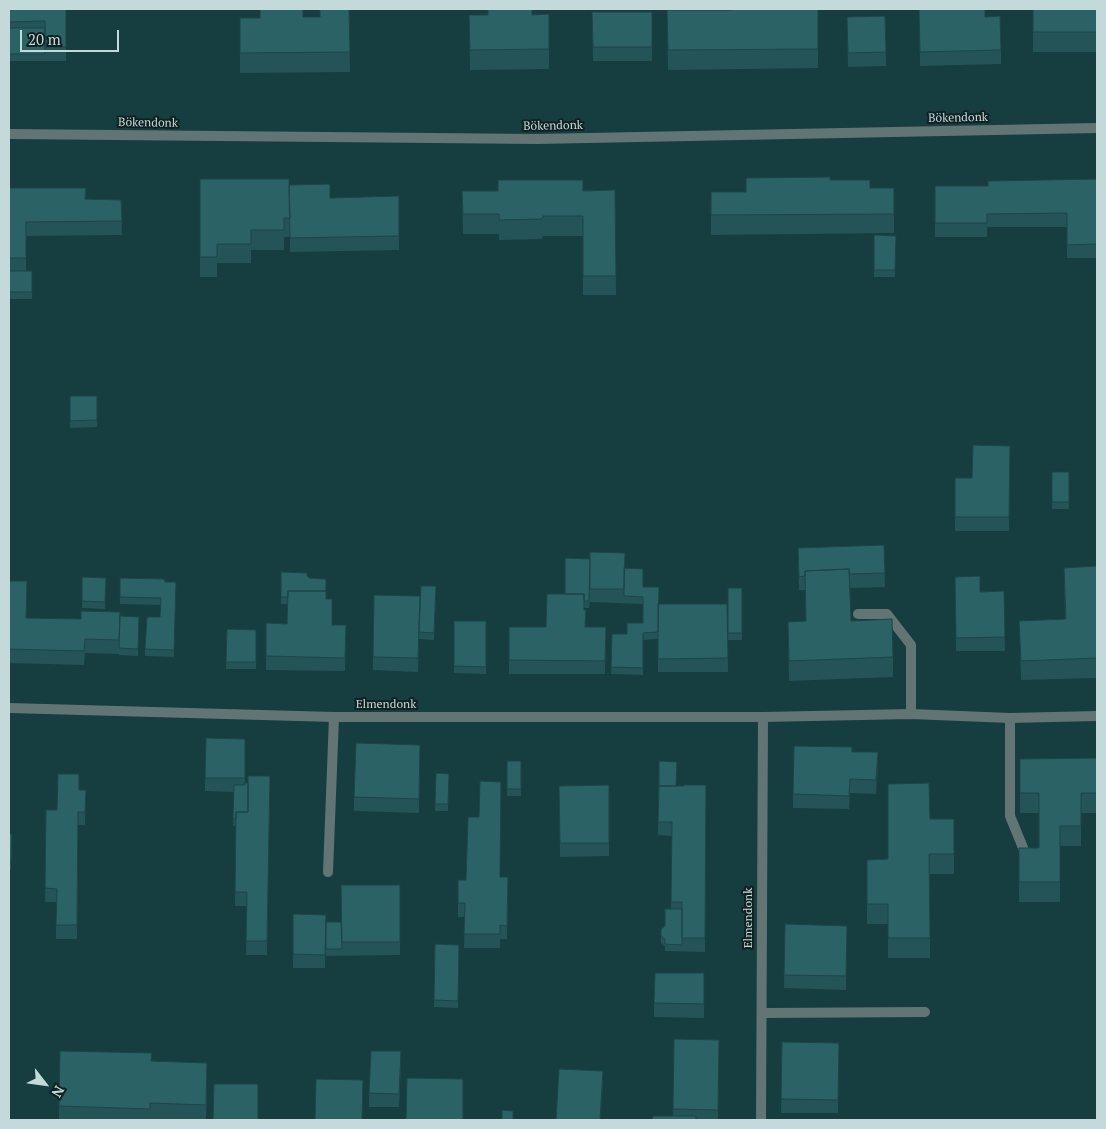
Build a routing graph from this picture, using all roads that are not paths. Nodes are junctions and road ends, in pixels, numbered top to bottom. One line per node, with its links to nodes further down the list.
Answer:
1 (1097, 128): 2 (street, Bökendonk)
2 (9, 134)
3 (858, 614): 5 (street)
4 (9, 708): 7 (street, Elmendonk)
5 (911, 714): 8 (street, Elmendonk); 9 (street, Elmendonk)
6 (1097, 716): 9 (street, Elmendonk)
7 (334, 717): 8 (street, Elmendonk); 11 (street)
8 (762, 717): 13 (street, Elmendonk)
9 (1010, 718): 10 (street)
10 (1026, 855)
11 (328, 872)
12 (925, 1012): 13 (street)
13 (762, 1013): 14 (street, Elmendonk)
14 (761, 1120)

